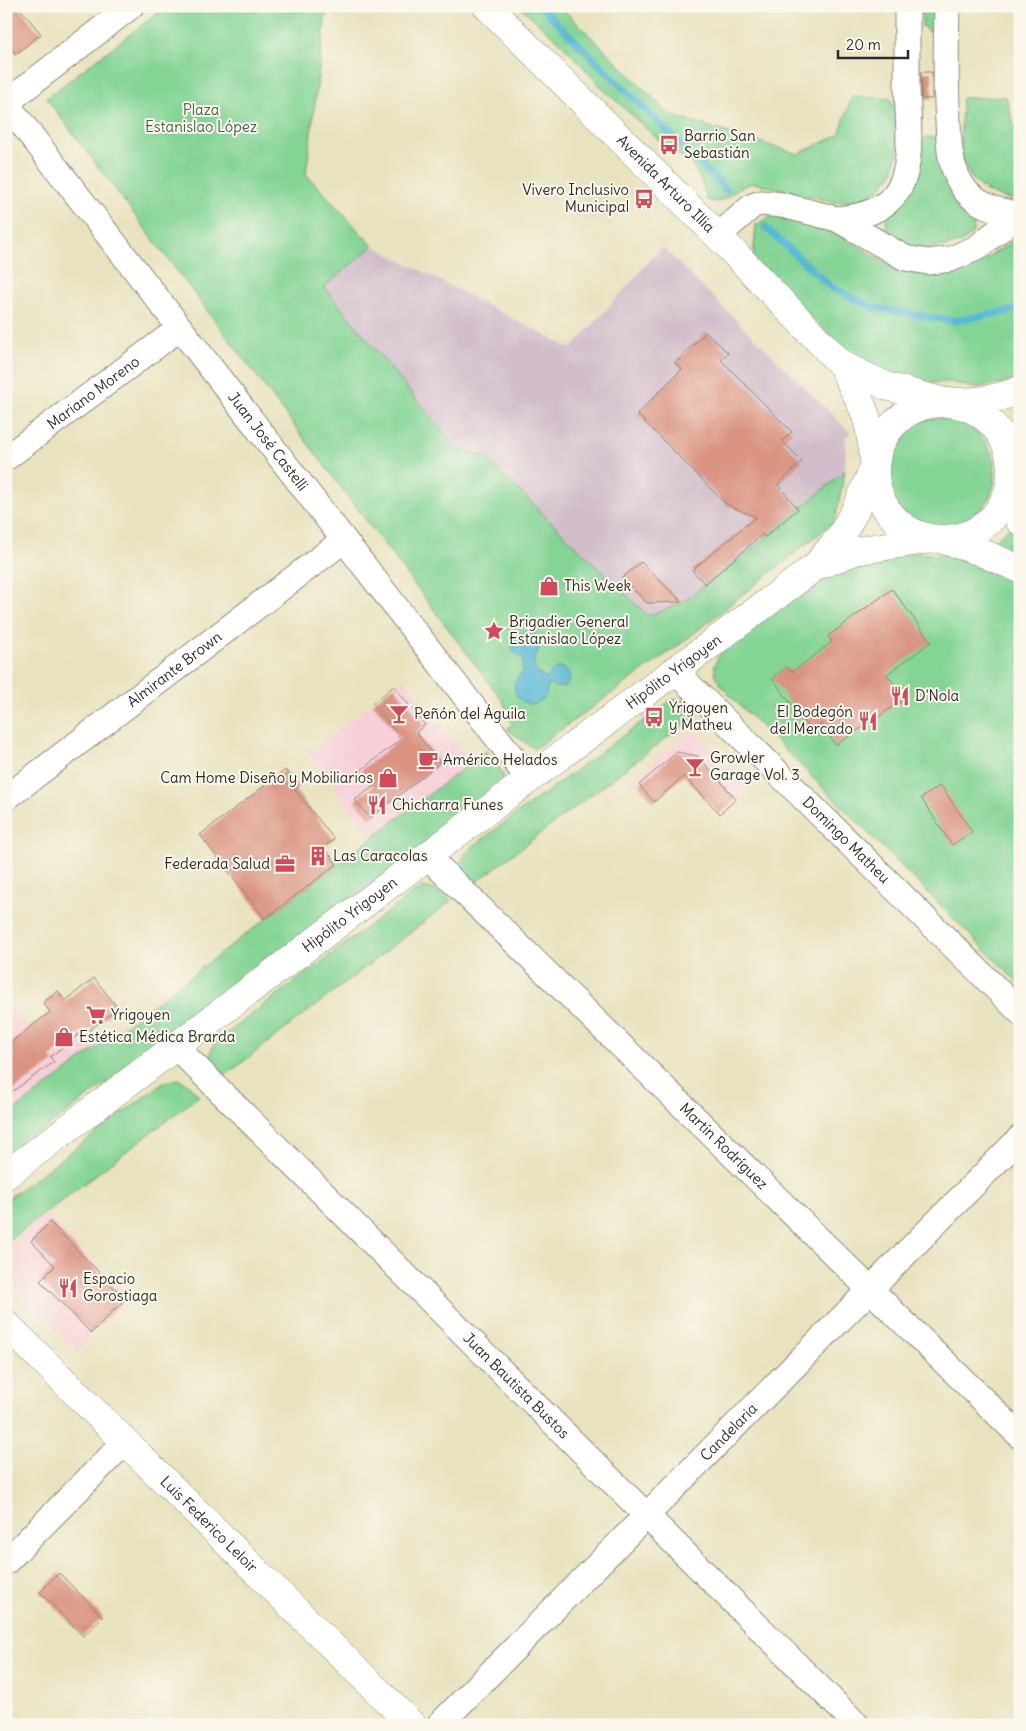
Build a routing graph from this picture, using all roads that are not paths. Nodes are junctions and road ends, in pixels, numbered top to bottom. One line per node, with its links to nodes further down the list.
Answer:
1 (131, 6): 5 (street)
2 (487, 6): 11 (main road, Avenida Arturo Illia)
3 (907, 6): 6 (street)
4 (947, 6): 7 (street)
5 (6, 103): 14 (street, Juan José Castelli)
6 (910, 127): 7 (street); 9 (street)
7 (948, 133): 8 (street)
8 (977, 201): 12 (street); 12 (street)
9 (884, 204): 10 (street); 13 (street)
10 (837, 219): 11 (street); 13 (street)
11 (718, 236): 15 (main road, Avenida Arturo Illia)
12 (976, 248): 13 (street)
13 (889, 250)
14 (180, 328): 19 (street, Mariano Moreno); 24 (street, Juan José Castelli)
15 (842, 364): 17 (main road, Avenida Arturo Illia); 20 (main road, Avenida Arturo Illia)
16 (1020, 390): 17 (main road)
17 (945, 402): 20 (main road); 21 (main road)
18 (1020, 434): 21 (main road)
19 (6, 458)
20 (874, 463): 23 (main road); 25 (main road, Hipólito Yrigoyen)
21 (1011, 475): 22 (main road); 23 (main road)
22 (1020, 521)
23 (937, 539): 25 (main road, Hipólito Yrigoyen); 26 (main road)
24 (344, 540): 28 (street, Juan José Castelli); 29 (street, Almirante Brown)
25 (815, 566): 27 (main road, Hipólito Yrigoyen)
26 (1020, 570)
27 (674, 670): 28 (main road, Hipólito Yrigoyen); 31 (street, Domingo Matheu)
28 (529, 779): 30 (main road, Hipólito Yrigoyen)
29 (6, 798)
30 (426, 856): 32 (main road, Hipólito Yrigoyen); 35 (street, Martín Rodríguez)
31 (1020, 1012)
32 (176, 1046): 34 (main road, Hipólito Yrigoyen); 39 (street, Juan Bautista Bustos)
33 (1020, 1138): 35 (street, Candelaria)
34 (6, 1175)
35 (870, 1289): 37 (street, Martín Rodríguez); 39 (street, Candelaria)
36 (6, 1324): 38 (main road, Luis Federico Leloir)
37 (1020, 1436)
38 (125, 1442): 40 (street); 41 (main road, Luis Federico Leloir)
39 (647, 1515): 42 (street, Candelaria); 43 (street, Juan Bautista Bustos)
40 (6, 1562)
41 (412, 1725)
42 (439, 1725)
43 (858, 1725)

